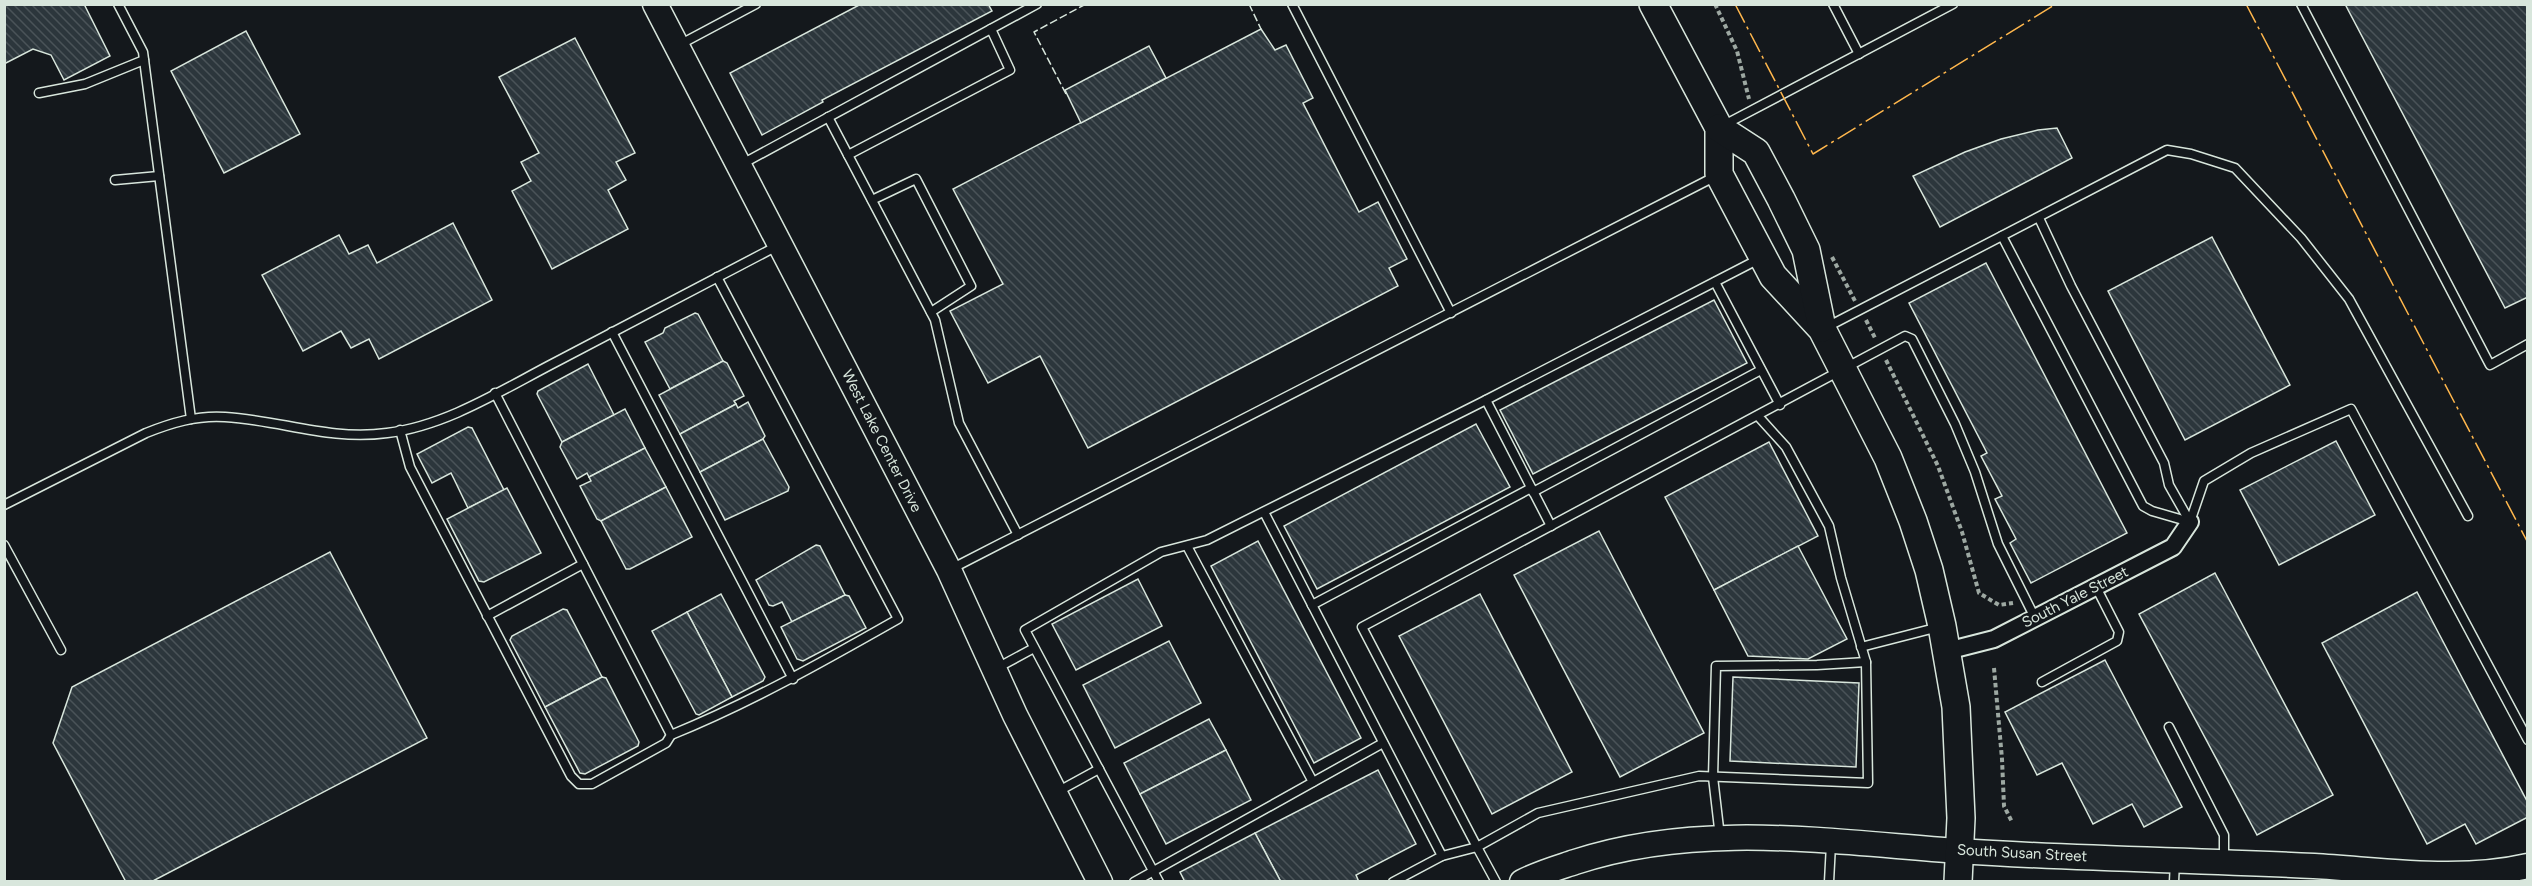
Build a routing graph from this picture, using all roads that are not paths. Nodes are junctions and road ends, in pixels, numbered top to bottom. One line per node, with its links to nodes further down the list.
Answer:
1 (118, 4): 15 (lane)
2 (655, 4): 13 (street, West Lake Center Drive)
3 (735, 4): 11 (lane)
4 (756, 4): 11 (lane)
5 (1037, 4): 12 (lane)
6 (1292, 4): 32 (lane)
7 (1653, 4): 18 (main road)
8 (1833, 4): 14 (lane)
9 (2301, 4): 35 (lane)
10 (1948, 6): 14 (lane)
11 (740, 13): 13 (lane)
12 (991, 29): 17 (lane); 19 (lane)
13 (677, 46): 20 (street, West Lake Center Drive)
14 (1859, 54): 18 (lane)
15 (144, 60): 16 (lane); 22 (lane)
16 (39, 93)
17 (828, 117): 19 (lane); 20 (lane)
18 (1719, 128): 21 (main road); 33 (main road)
19 (848, 155): 24 (lane)
20 (739, 166): 27 (street, West Lake Center Drive)
21 (1719, 174): 28 (main road); 32 (lane)
22 (159, 176): 23 (lane); 42 (lane)
23 (115, 180)
24 (872, 200): 31 (lane); 31 (lane)
25 (2039, 218): 26 (lane); 47 (lane); 48 (lane)
26 (2002, 236): 33 (lane); 48 (lane)
27 (779, 244): 29 (lane); 54 (street, West Lake Center Drive)
28 (1762, 257): 30 (lane); 33 (main road)
29 (717, 277): 34 (lane); 65 (lane)
30 (1715, 282): 37 (lane); 39 (lane)
31 (931, 312): 50 (lane)
32 (1451, 313): 50 (lane)
33 (1822, 329): 36 (main road)
34 (612, 332): 38 (lane); 65 (lane)
35 (2528, 344)
36 (1844, 369): 40 (lane); 58 (lane); 59 (main road)
37 (1761, 370): 40 (lane); 44 (lane)
38 (495, 393): 43 (lane); 53 (lane)
39 (1486, 400): 44 (lane); 46 (lane)
40 (1780, 405): 41 (lane)
41 (1758, 416): 49 (lane); 60 (lane)
42 (191, 419): 43 (lane); 45 (lane)
43 (400, 430): 57 (lane)
44 (1532, 490): 49 (lane); 56 (lane)
45 (4, 505)
46 (1264, 512): 52 (lane); 56 (lane)
47 (2468, 516)
48 (2190, 522): 55 (street, South Yale Street); 69 (lane)
49 (1551, 526): 77 (lane)
50 (1018, 535): 54 (lane)
51 (4, 545): 62 (lane)
52 (1187, 546): 61 (lane); 73 (lane)
53 (583, 564): 57 (lane); 68 (lane)
54 (949, 570): 64 (street, West Lake Center Drive)
55 (2096, 587): 58 (street, South Yale Street); 66 (lane)
56 (1312, 605): 70 (lane)
57 (487, 616): 68 (lane)
58 (2035, 618): 59 (street, South Yale Street)
59 (1945, 638): 60 (lane); 78 (main road)
60 (1861, 647): 63 (lane)
61 (1034, 648): 64 (lane); 71 (lane)
62 (61, 650)
63 (1866, 662): 72 (lane); 72 (lane)
64 (994, 669): 74 (street, West Lake Center Drive)
65 (793, 679): 68 (lane)
66 (2042, 682)
67 (2169, 727): 80 (lane)
68 (671, 735)
69 (2528, 740)
70 (1383, 743): 73 (lane); 79 (lane)
71 (1099, 769): 74 (lane); 83 (lane)
72 (1713, 777): 75 (lane); 77 (lane)
73 (1313, 782): 83 (lane)
74 (1055, 793): 87 (street, West Lake Center Drive)
75 (1720, 837): 76 (street, South Susan Street); 85 (street, South Susan Street)
76 (1832, 841): 78 (street, South Susan Street); 93 (lane)
77 (1477, 848): 79 (lane); 91 (lane)
78 (1960, 851): 82 (street, South Susan Street); 94 (main road)
79 (1442, 856): 90 (lane)
80 (2224, 861): 82 (street, South Susan Street); 84 (street, South Susan Street)
81 (2528, 866): 86 (street, South Susan Street)
82 (2175, 871)
83 (1154, 872): 88 (lane); 89 (lane)
84 (2346, 875): 86 (street, South Susan Street)
85 (1547, 876): 92 (street, South Susan Street)
86 (2477, 877)
87 (1100, 882)
88 (1134, 882)
89 (1159, 882)
90 (1393, 882)
91 (1496, 882)
92 (1522, 882)
93 (1829, 882)
94 (1958, 882)

